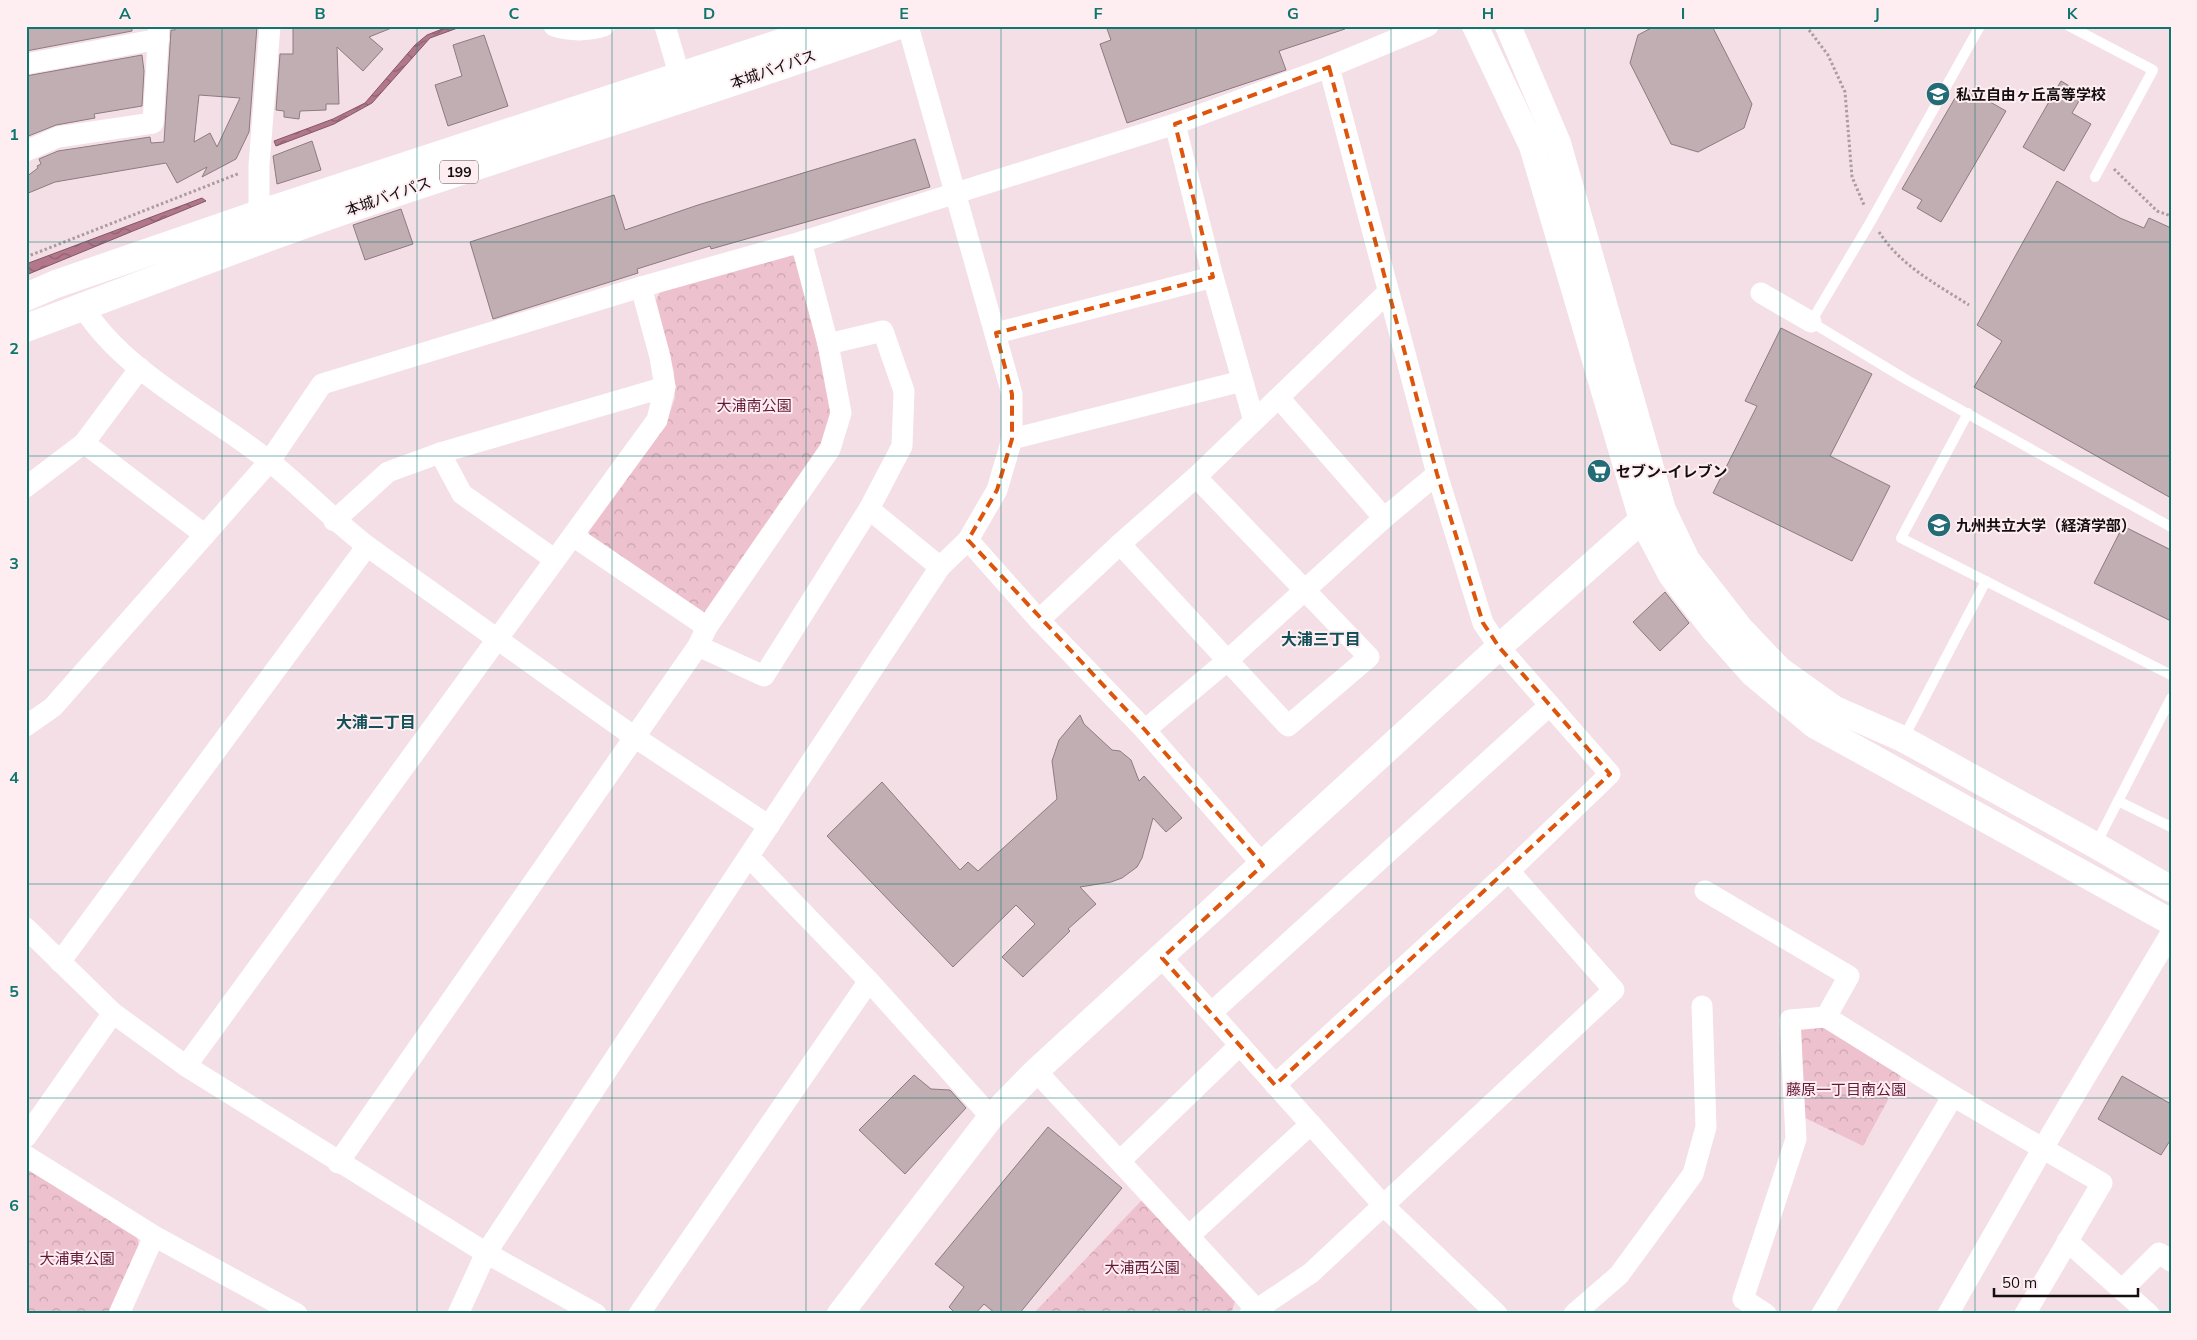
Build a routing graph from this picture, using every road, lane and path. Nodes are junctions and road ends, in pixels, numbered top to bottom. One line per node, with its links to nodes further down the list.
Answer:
1 (270, 26): 21 (street)
2 (554, 26): 3 (street)
3 (604, 26)
4 (665, 26): 17 (street)
5 (833, 26): 17 (highway, 本城バイパス / 199)
6 (896, 26): 26 (highway, 本城バイパス / 199)
7 (908, 26): 23 (street)
8 (1428, 26): 16 (street)
9 (1475, 26): 54 (street)
10 (1508, 26): 54 (street)
11 (1806, 26): 25 (path)
12 (1980, 26): 25 (lane)
13 (2069, 26): 20 (lane)
14 (159, 33): 15 (street); 19 (street)
15 (26, 64)
16 (1329, 67): 18 (street); 31 (street)
17 (680, 77): 26 (highway, 本城バイパス / 199)
18 (1175, 124): 23 (street); 29 (street)
19 (26, 151)
20 (2104, 159): 22 (lane); 24 (path)
21 (259, 165): 26 (street); 28 (path)
22 (2094, 177)
23 (957, 192): 27 (street); 38 (street)
24 (2171, 216)
25 (1871, 221): 34 (path); 36 (lane)
26 (261, 227): 33 (highway, 本城バイパス / 199); 35 (highway, 本城バイパス / 199)
27 (801, 242): 30 (street); 39 (street)
28 (26, 257)
29 (1213, 277): 38 (street); 41 (street)
30 (641, 287): 42 (street); 49 (street)
31 (1388, 293): 43 (street); 50 (street)
32 (1761, 293): 36 (street)
33 (26, 297)
34 (1969, 305)
35 (83, 307): 37 (highway, 本城バイパス / 199); 40 (street)
36 (1811, 322): 44 (lane)
37 (26, 328)
38 (996, 333): 46 (street)
39 (828, 344): 53 (street); 68 (street)
40 (140, 368): 47 (street); 49 (street)
41 (1242, 381): 45 (street); 46 (street)
42 (665, 387): 48 (street); 59 (street)
43 (1279, 398): 45 (street); 55 (street)
44 (1968, 413): 57 (lane); 65 (lane)
45 (1254, 421): 51 (street)
46 (1012, 439): 60 (street)
47 (84, 443): 52 (street); 58 (street)
48 (440, 453): 56 (street); 63 (street)
49 (269, 462): 56 (street); 58 (street)
50 (1437, 474): 55 (street); 70 (street)
51 (1196, 477): 61 (street); 66 (street)
52 (26, 487)
53 (869, 509): 64 (street); 68 (street)
54 (1653, 515): 70 (street); 78 (street); 88 (street)
55 (1384, 518): 66 (street)
56 (334, 520): 62 (street)
57 (2171, 527)
58 (206, 535): 75 (street)
59 (573, 536): 63 (street); 68 (street)
60 (968, 540): 64 (street); 67 (street)
61 (1120, 544): 67 (street); 71 (street)
62 (367, 546): 69 (street); 92 (street)
63 (554, 558): 69 (street)
64 (940, 567): 80 (street)
65 (1986, 581): 72 (lane); 78 (lane)
66 (1306, 590): 71 (street); 71 (street)
67 (1039, 620): 76 (street)
68 (703, 636): 77 (street)
69 (496, 638): 77 (street); 99 (street)
70 (1499, 647): 74 (street); 84 (street)
71 (1228, 660): 76 (street)
72 (2171, 675)
73 (2171, 698): 79 (lane)
74 (1550, 705): 85 (street); 96 (street)
75 (26, 726)
76 (1145, 730): 84 (street)
77 (633, 736): 80 (street); 109 (street)
78 (1903, 739): 82 (street)
79 (2118, 801): 81 (lane); 82 (lane)
80 (769, 826): 83 (street)
81 (2171, 827)
82 (2096, 845): 86 (street)
83 (749, 857): 93 (street); 114 (street)
84 (1263, 866): 91 (street)
85 (1509, 871): 101 (street); 110 (street)
86 (2171, 889)
87 (1705, 891): 97 (street)
88 (2171, 922)
89 (26, 928): 92 (street)
90 (2171, 933): 106 (street)
91 (1162, 958): 96 (street); 100 (street)
92 (60, 962): 95 (street)
93 (868, 981): 103 (street); 123 (street)
94 (1702, 1006): 126 (street)
95 (113, 1013): 99 (street); 105 (street)
96 (1211, 1013): 98 (street)
97 (1826, 1017): 102 (street); 127 (street)
98 (1240, 1045): 101 (street); 108 (street)
99 (186, 1066): 109 (street)
100 (1036, 1071): 103 (street); 108 (street)
101 (1275, 1085): 104 (street)
102 (1953, 1096): 106 (street); 128 (street)
103 (991, 1117): 124 (street)
104 (1311, 1124): 110 (street); 111 (street)
105 (26, 1137)
106 (2043, 1148): 113 (street); 118 (street)
107 (26, 1156): 112 (street)
108 (1120, 1161): 111 (street)
109 (338, 1163): 114 (street)
110 (1384, 1206): 117 (street); 125 (street)
111 (1190, 1235): 117 (street)
112 (154, 1236): 119 (street); 120 (street)
113 (2067, 1241): 116 (street); 129 (street)
114 (486, 1253): 121 (street); 122 (street)
115 (2171, 1262): 116 (street)
116 (2122, 1290): 130 (street)
117 (1253, 1312)
118 (1953, 1312)
119 (119, 1314)
120 (297, 1314)
121 (458, 1314)
122 (596, 1314)
123 (639, 1314)
124 (840, 1314)
125 (1497, 1314)
126 (1574, 1314)
127 (1766, 1314)
128 (1822, 1314)
129 (2025, 1314)
130 (2148, 1314)

